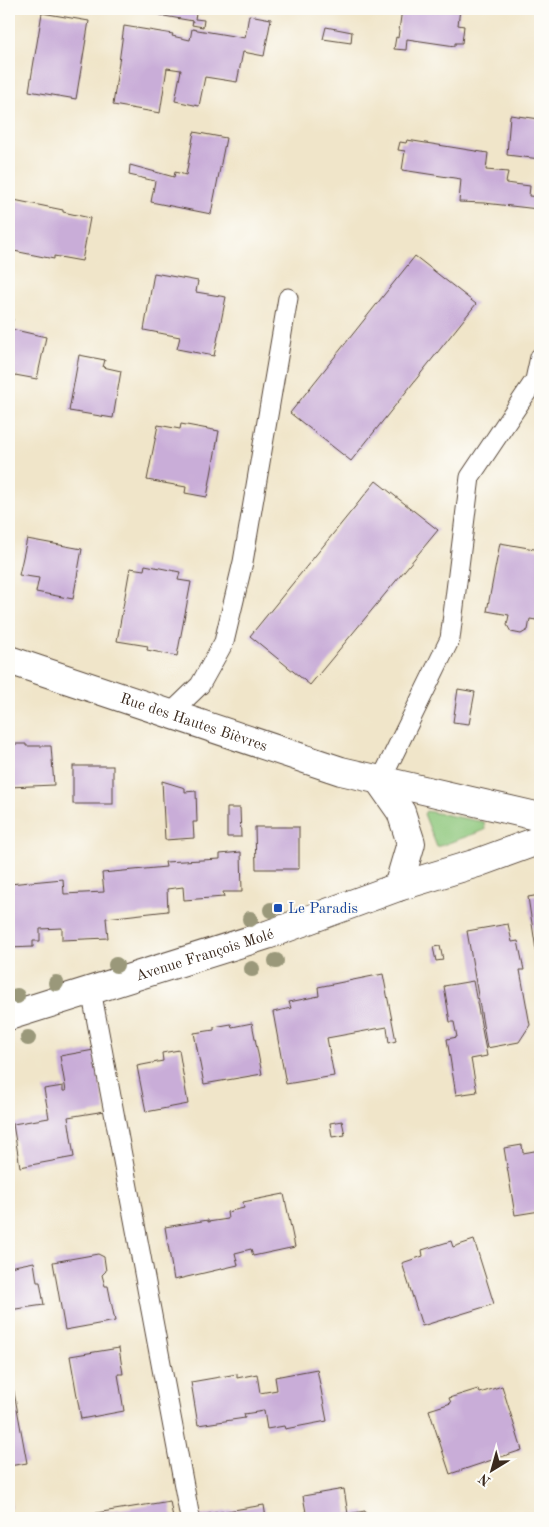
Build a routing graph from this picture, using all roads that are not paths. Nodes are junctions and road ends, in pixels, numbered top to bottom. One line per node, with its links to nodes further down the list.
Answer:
1 (288, 298): 4 (lane)
2 (540, 357): 5 (lane)
3 (9, 660): 4 (street, Rue des Hautes Bièvres)
4 (170, 714): 5 (street, Rue des Hautes Bièvres)
5 (380, 782): 6 (street, Rue des Hautes Bièvres); 8 (street)
6 (540, 817)
7 (540, 840): 8 (street, Avenue François Molé)
8 (398, 887): 9 (street, Avenue François Molé)
9 (91, 990): 10 (street, Avenue François Molé); 11 (lane)
10 (9, 1016)
11 (190, 1518)

